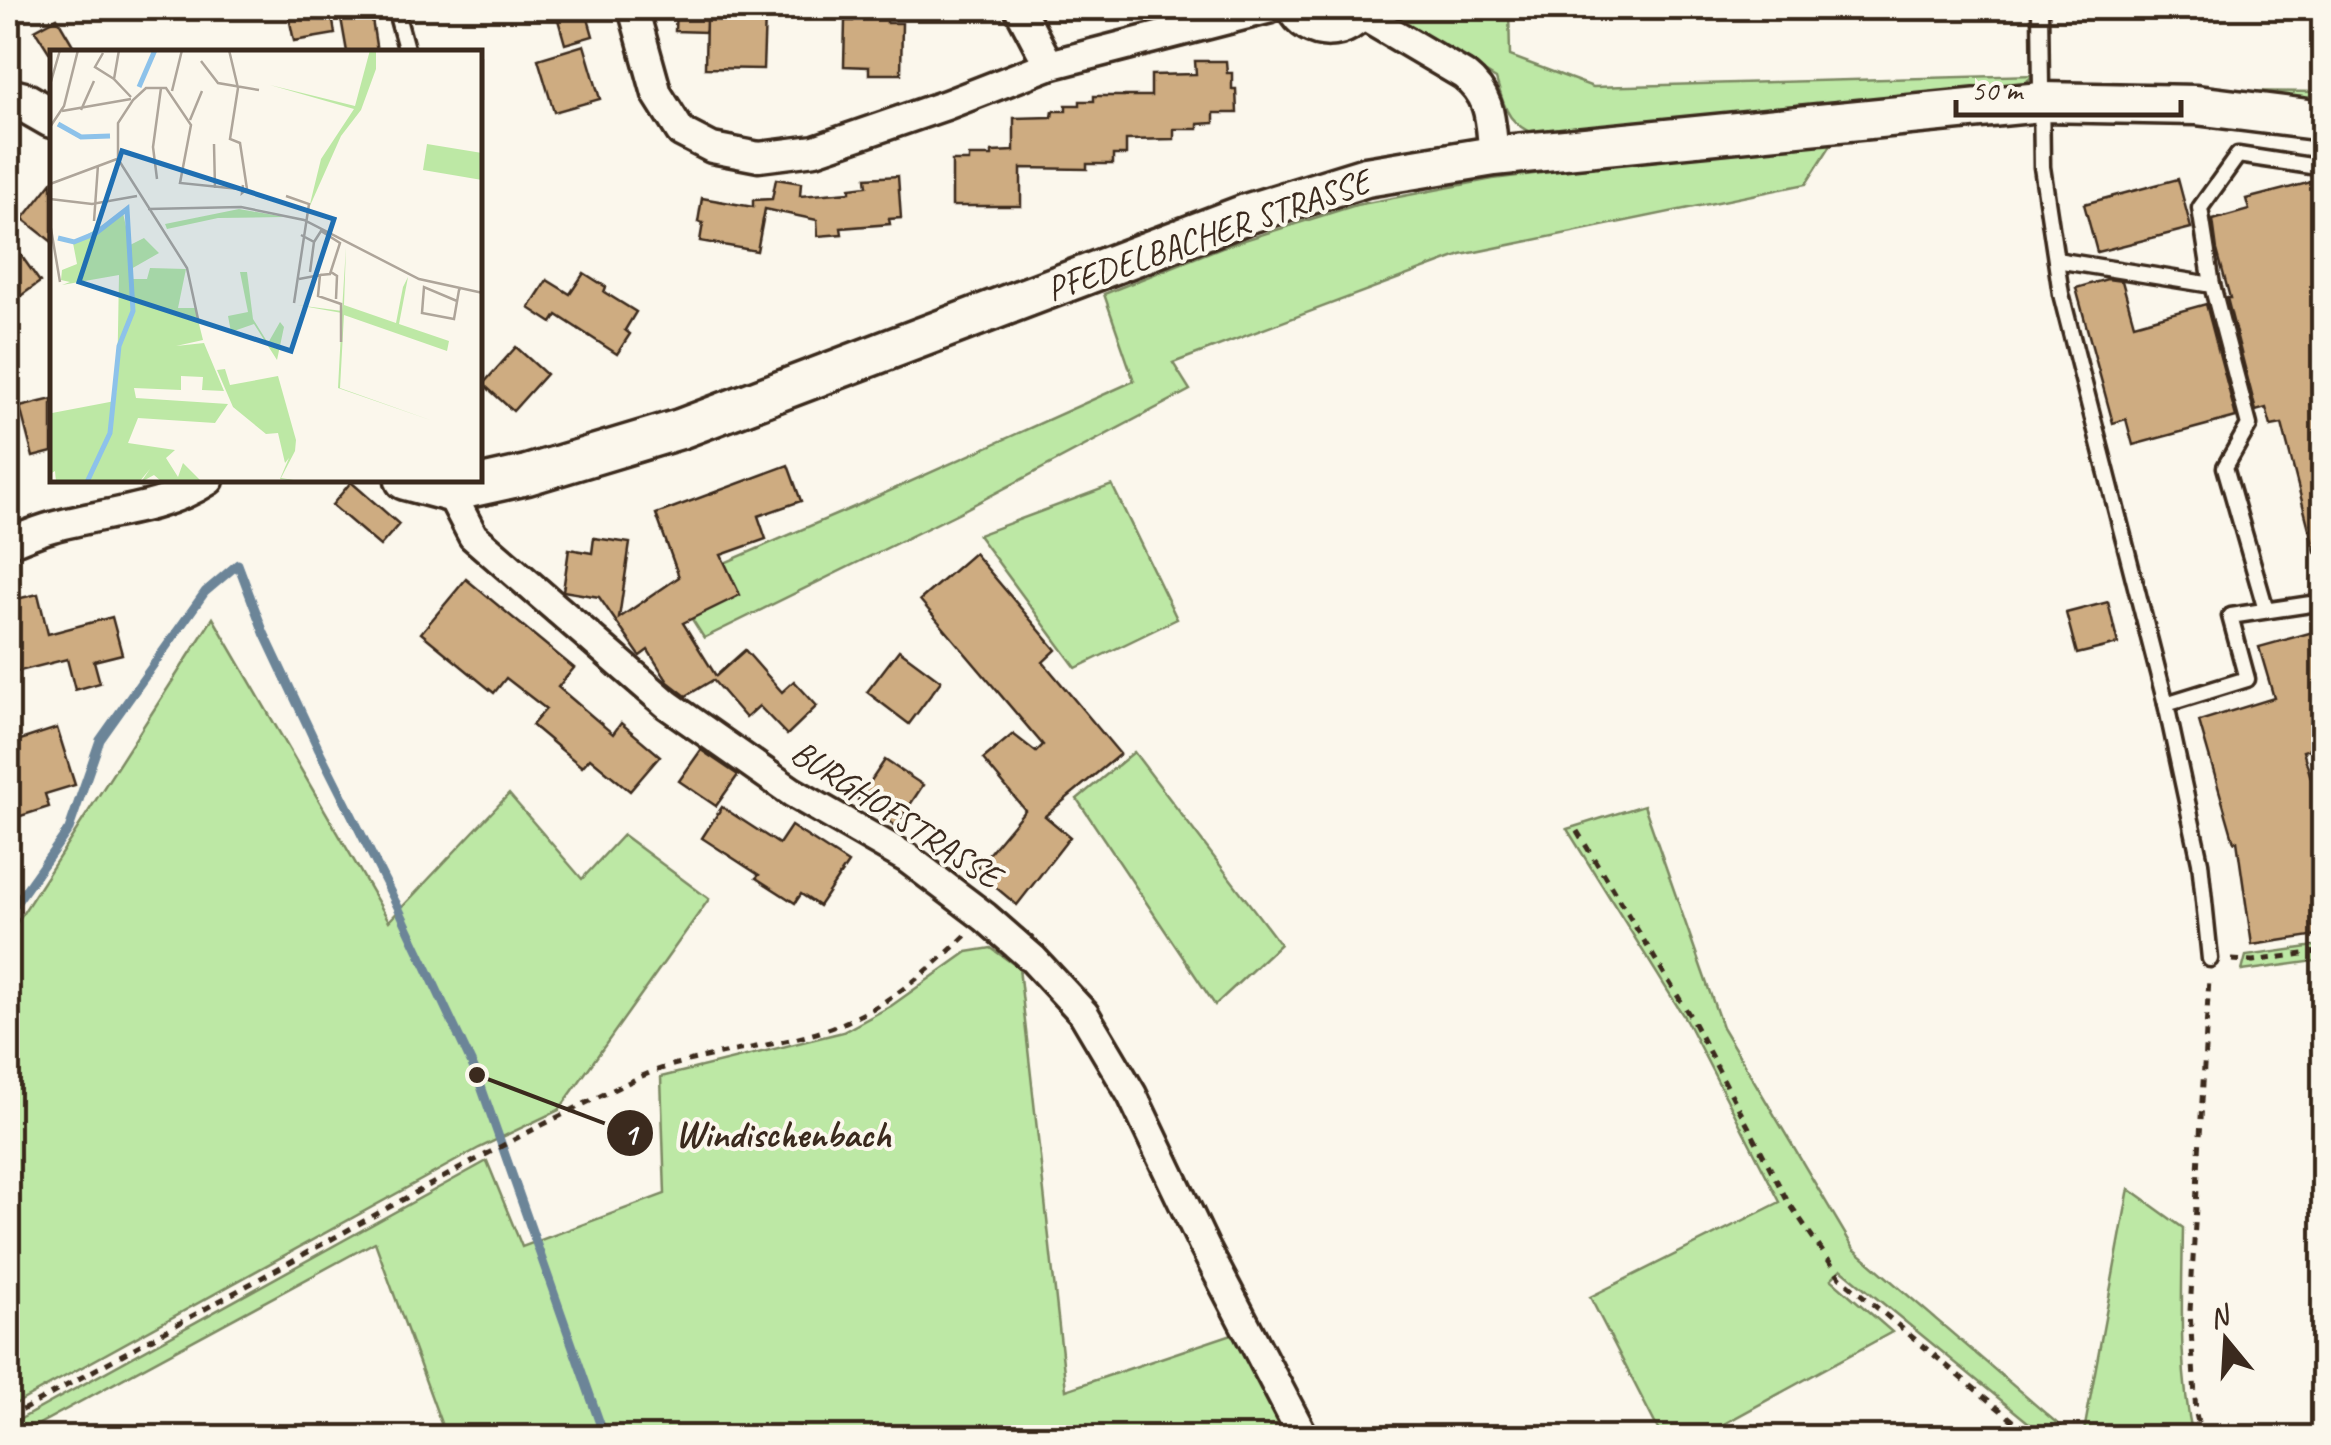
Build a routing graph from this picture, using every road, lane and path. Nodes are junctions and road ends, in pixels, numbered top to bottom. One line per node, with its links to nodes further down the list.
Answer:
1 (395, 8): 8 (lane)
2 (633, 8): 9 (street)
3 (1019, 8): 9 (street)
4 (1272, 8): 9 (street)
5 (1291, 8): 7 (street)
6 (2040, 8): 11 (lane)
7 (1364, 11): 14 (street)
8 (406, 50)
9 (1049, 66)
10 (8, 98): 12 (street)
11 (2041, 102): 13 (street, PFEDELBACHER STRASSE); 14 (street, PFEDELBACHER STRASSE); 16 (lane)
12 (50, 117)
13 (2324, 121)
14 (1494, 156): 20 (street, PFEDELBACHER STRASSE)
15 (2324, 168): 17 (lane)
16 (2056, 260): 17 (lane); 24 (lane)
17 (2212, 285): 23 (lane)
18 (206, 482): 21 (street)
19 (413, 482): 20 (street, PFEDELBACHER STRASSE)
20 (450, 492): 26 (street, BURGHOFSTRASSE)
21 (8, 543)
22 (2324, 602): 23 (lane)
23 (2266, 610): 24 (lane)
24 (2166, 704): 28 (lane)
25 (1577, 831): 31 (path)
26 (986, 916): 29 (path); 30 (street, BURGHOFSTRASSE)
27 (2324, 950): 28 (path)
28 (2210, 959): 32 (path)
29 (8, 1418)
30 (1300, 1430)
31 (2034, 1438)
32 (2202, 1438)

